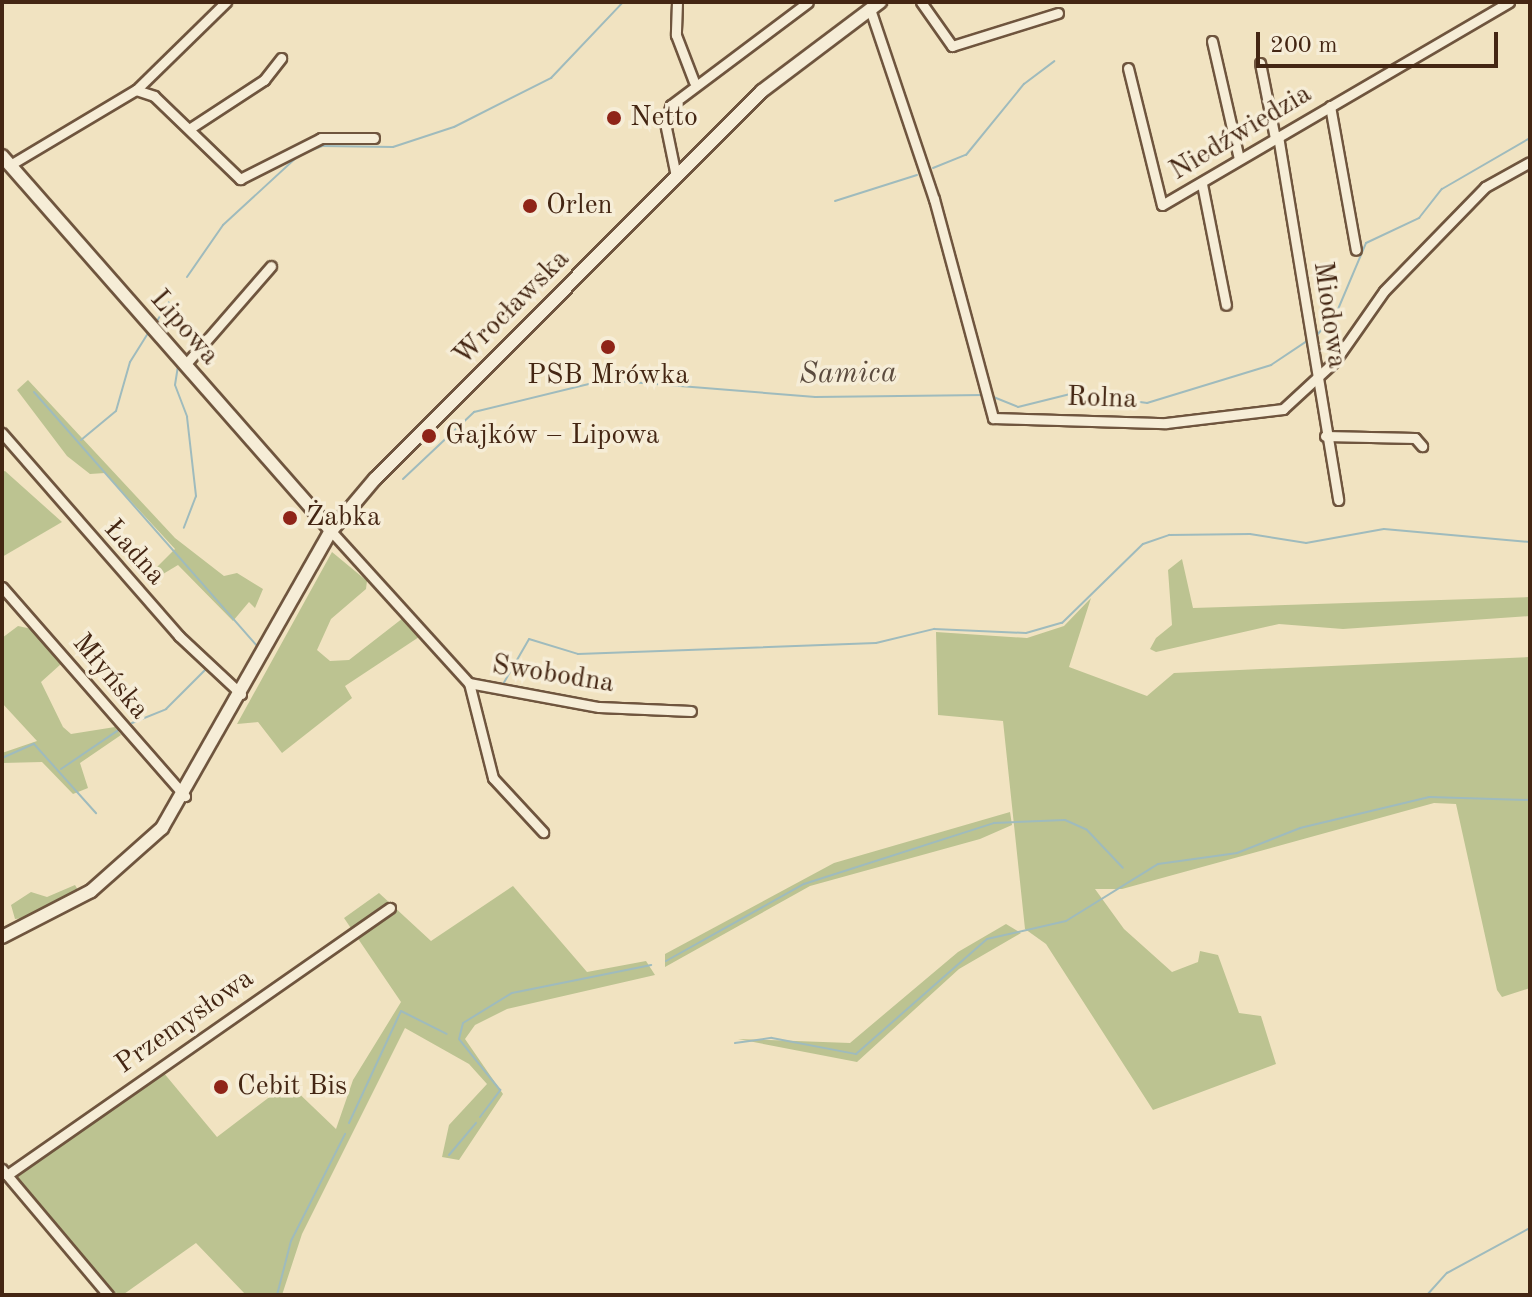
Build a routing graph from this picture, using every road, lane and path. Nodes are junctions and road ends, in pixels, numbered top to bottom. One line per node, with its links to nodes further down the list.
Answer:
1 (677, 2): 12 (street)
2 (808, 2): 12 (street)
3 (921, 2): 7 (street)
4 (1509, 2): 14 (street, Niedźwiedzia)
5 (220, 4): 13 (street)
6 (875, 6): 21 (main road, Wrocławska); 27 (street, Rolna)
7 (1058, 13)
8 (1212, 41): 18 (street)
9 (281, 58): 15 (street)
10 (1260, 63): 16 (street, Miodowa)
11 (1128, 68): 22 (street, Niedźwiedzia)
12 (694, 82): 21 (street)
13 (136, 90): 15 (street); 19 (street)
14 (1330, 106): 16 (street, Niedźwiedzia); 23 (street)
15 (189, 129): 17 (street)
16 (1276, 137): 18 (street, Niedźwiedzia); 27 (street, Miodowa)
17 (374, 138)
18 (1239, 159): 22 (street, Niedźwiedzia)
19 (6, 160): 26 (main road, Lipowa)
20 (1530, 162): 27 (street, Rolna)
21 (676, 176): 32 (main road, Wrocławska)
22 (1202, 184): 25 (street)
23 (1356, 250)
24 (271, 266): 26 (street)
25 (1226, 305)
26 (185, 365): 32 (main road, Lipowa)
27 (1318, 381): 29 (street, Miodowa)
28 (2, 433): 35 (street, Ładna)
29 (1325, 436): 30 (street); 31 (street, Miodowa)
30 (1422, 446)
31 (1338, 500)
32 (331, 531): 34 (street, Swobodna); 35 (main road, Wrocławska)
33 (2, 587): 37 (street, Młyńska)
34 (469, 683): 36 (street, Swobodna); 38 (street)
35 (241, 694): 37 (main road)
36 (691, 711)
37 (185, 796): 40 (main road)
38 (543, 832)
39 (390, 908): 41 (street, Przemysłowa)
40 (2, 937)
41 (5, 1172): 42 (street)
42 (108, 1295)

